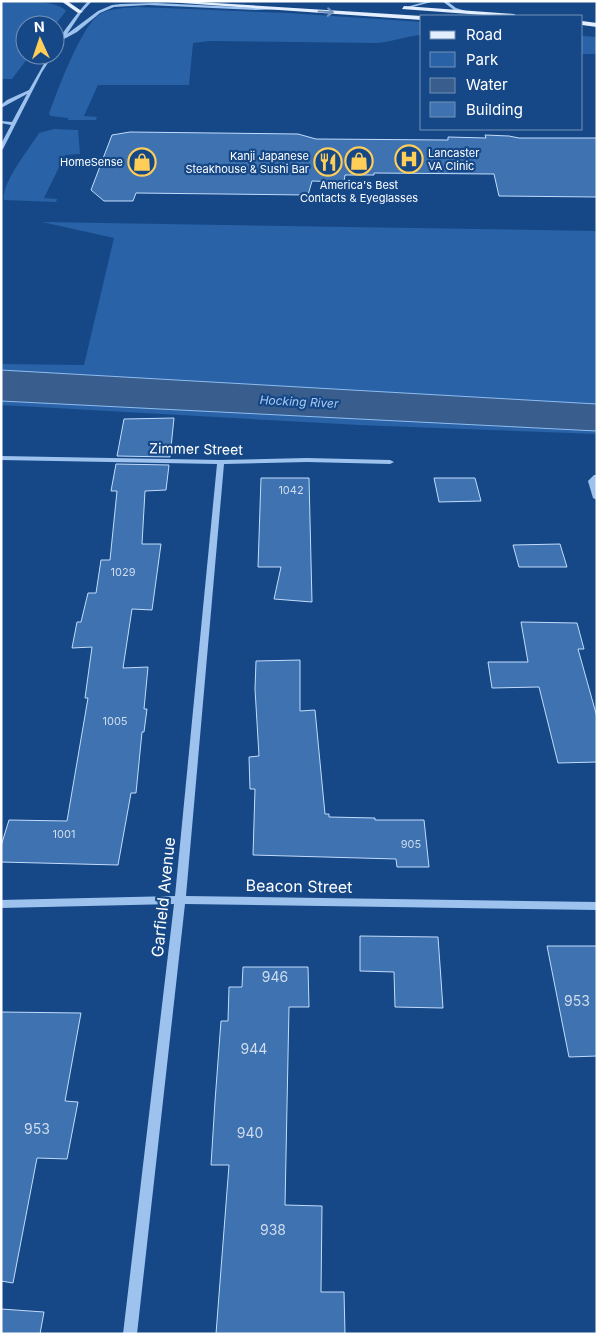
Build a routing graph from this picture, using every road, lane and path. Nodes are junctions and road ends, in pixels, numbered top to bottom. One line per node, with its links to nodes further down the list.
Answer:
1 (63, 1): 8 (main road)
2 (90, 1): 8 (street)
3 (155, 1): 7 (main road)
4 (433, 1): 6 (street)
5 (444, 1): 9 (street)
6 (402, 8): 9 (main road)
7 (290, 9): 11 (main road, one-way to 11); 15 (street)
8 (80, 12): 14 (street)
9 (467, 12): 10 (main road)
10 (502, 15)
11 (420, 18)
12 (583, 23): 13 (main road)
13 (597, 25)
14 (65, 34)
15 (65, 37)
16 (44, 65): 17 (street)
17 (30, 91): 18 (street); 20 (street)
18 (1, 107)
19 (1, 124): 20 (street)
20 (14, 124): 21 (street)
21 (1, 149)
22 (1, 458): 23 (street, Zimmer Street)
23 (221, 462): 24 (street, Zimmer Street); 27 (street, Garfield Avenue)
24 (390, 462)
25 (594, 479): 26 (street)
26 (597, 498)
27 (180, 900): 28 (street, Beacon Street); 29 (street, Beacon Street); 30 (street, Garfield Avenue)
28 (1, 904)
29 (597, 906)
30 (130, 1334)

